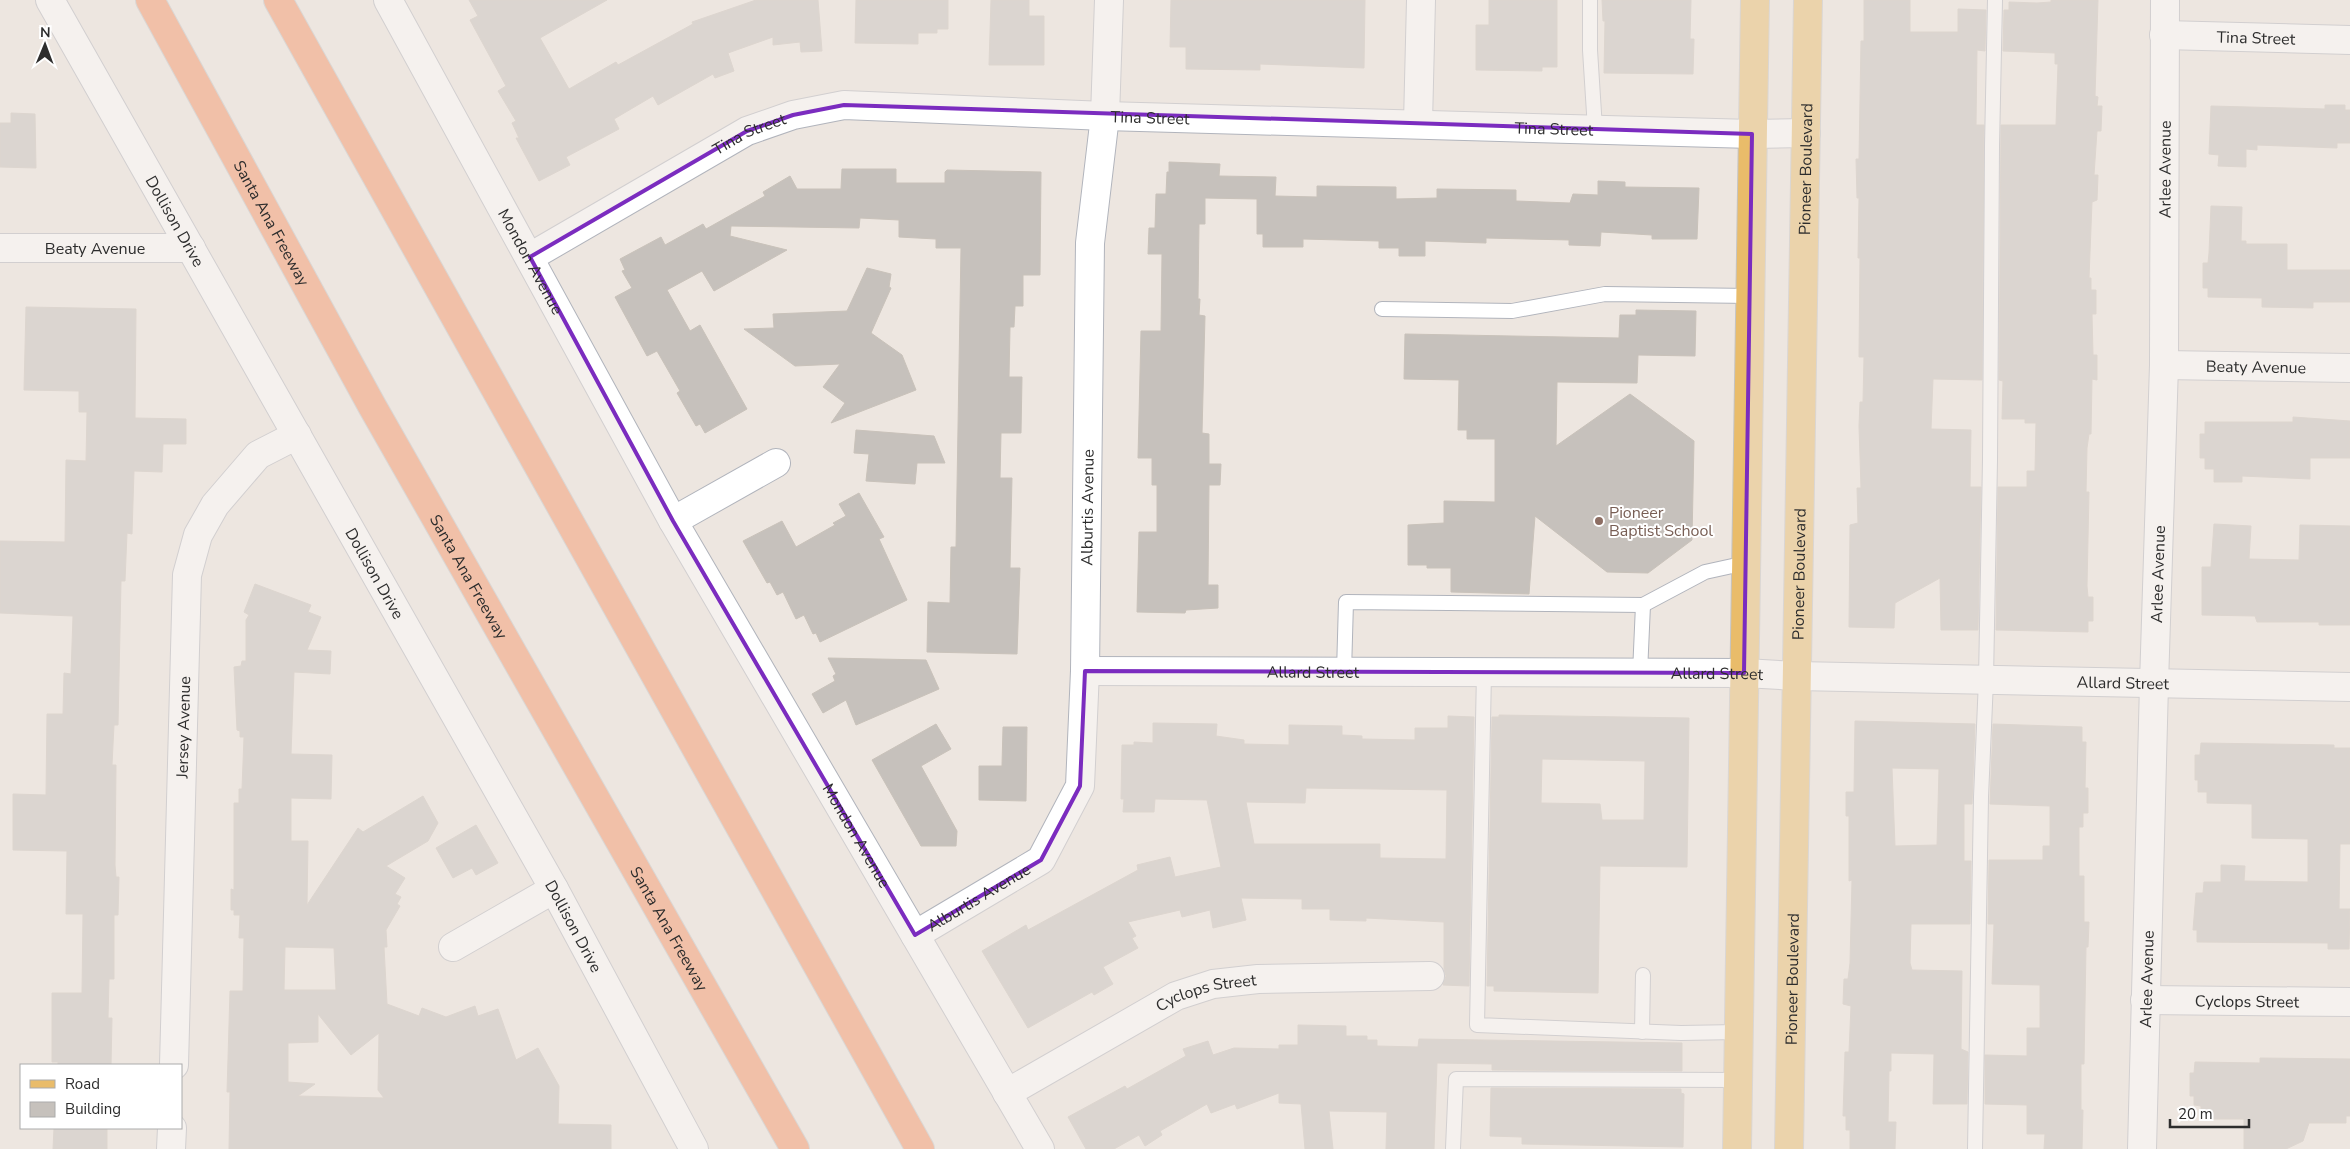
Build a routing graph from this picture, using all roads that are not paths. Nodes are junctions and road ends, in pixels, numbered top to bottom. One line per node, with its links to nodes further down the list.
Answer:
1 (50, 0): 20 (street, Dollison Drive)
2 (150, 0): 56 (highway, Santa Ana Freeway)
3 (278, 0): 57 (highway)
4 (388, 0): 21 (street, Mondon Avenue)
5 (1109, 0): 14 (street, Alburtis Avenue)
6 (1421, 0): 15 (street)
7 (1590, 0): 16 (lane)
8 (1755, 0): 18 (main road)
9 (1808, 0): 17 (main road, Pioneer Boulevard)
10 (1995, 0): 37 (lane)
11 (2165, 0): 12 (street, Arlee Avenue)
12 (2164, 35): 13 (street, Tina Street); 24 (street, Arlee Avenue)
13 (2350, 40)
14 (1105, 116): 15 (street, Tina Street); 21 (street, Tina Street); 31 (street, Alburtis Avenue)
15 (1418, 123): 16 (street, Tina Street)
16 (1595, 129): 18 (street, Tina Street)
17 (1806, 133): 18 (street, Tina Street); 36 (main road, Pioneer Boulevard)
18 (1752, 134): 22 (main road)
19 (0, 248): 20 (street, Beaty Avenue)
20 (191, 248): 26 (street, Dollison Drive)
21 (530, 257): 28 (street, Mondon Avenue)
22 (1750, 296): 23 (lane); 29 (main road)
23 (1382, 309)
24 (2164, 366): 25 (street, Beaty Avenue); 38 (street, Arlee Avenue)
25 (2350, 368)
26 (297, 435): 40 (street, Dollison Drive); 49 (street, Jersey Avenue)
27 (776, 463): 28 (street)
28 (673, 521): 41 (street, Mondon Avenue)
29 (1746, 563): 30 (lane); 35 (main road)
30 (1643, 605): 32 (lane); 34 (lane)
31 (1085, 671): 32 (street, Allard Street); 41 (street, Alburtis Avenue)
32 (1344, 672): 33 (street, Allard Street)
33 (1484, 672): 34 (street, Allard Street); 47 (lane)
34 (1640, 672): 35 (street, Allard Street)
35 (1744, 673): 36 (street, Allard Street); 48 (main road)
36 (1796, 676): 37 (street, Allard Street); 60 (main road, Pioneer Boulevard)
37 (1986, 680): 38 (street, Allard Street); 61 (lane)
38 (2154, 684): 39 (street, Allard Street); 45 (street, Arlee Avenue)
39 (2350, 687)
40 (554, 890): 42 (street); 55 (street, Dollison Drive)
41 (915, 935): 51 (street, Mondon Avenue)
42 (453, 947)
43 (1643, 975): 47 (lane)
44 (1430, 976): 51 (street, Cyclops Street)
45 (2145, 1000): 46 (street, Cyclops Street); 62 (street, Arlee Avenue)
46 (2350, 1002)
47 (1642, 1032): 48 (lane)
48 (1738, 1032): 50 (main road)
49 (174, 1064)
50 (1738, 1080): 53 (lane); 59 (main road)
51 (1007, 1093): 58 (street, Mondon Avenue)
52 (172, 1129): 54 (street)
53 (1453, 1148)
54 (171, 1149)
55 (694, 1149)
56 (795, 1149)
57 (920, 1149)
58 (1040, 1149)
59 (1737, 1149)
60 (1789, 1149)
61 (1975, 1149)
62 (2142, 1149)

